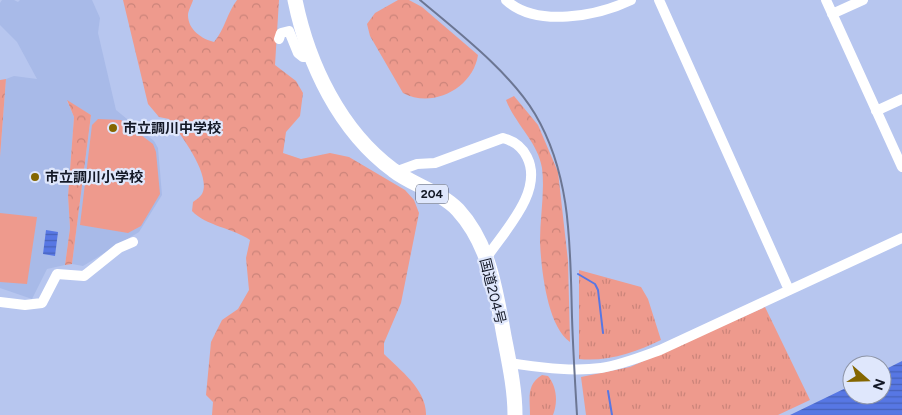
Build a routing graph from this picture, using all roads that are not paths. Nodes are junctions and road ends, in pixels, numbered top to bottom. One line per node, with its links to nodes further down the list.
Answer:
1 (295, 0): 9 (highway, 国道204号 / 204)
2 (506, 0): 6 (street)
3 (659, 0): 17 (street)
4 (826, 0): 7 (street)
5 (863, 0): 7 (street)
6 (625, 2)
7 (832, 14): 11 (street)
8 (279, 39): 9 (street)
9 (312, 57): 13 (highway, 国道204号 / 204)
10 (902, 99): 11 (street)
11 (876, 110): 12 (street)
12 (902, 167)
13 (395, 172): 16 (highway, 国道204号 / 204); 16 (street)
14 (902, 238): 17 (street)
15 (133, 242): 18 (street)
16 (487, 256): 19 (highway, 国道204号 / 204)
17 (788, 290): 19 (street)
18 (0, 302)
19 (509, 363): 20 (highway, 国道204号 / 204)
20 (515, 415)

